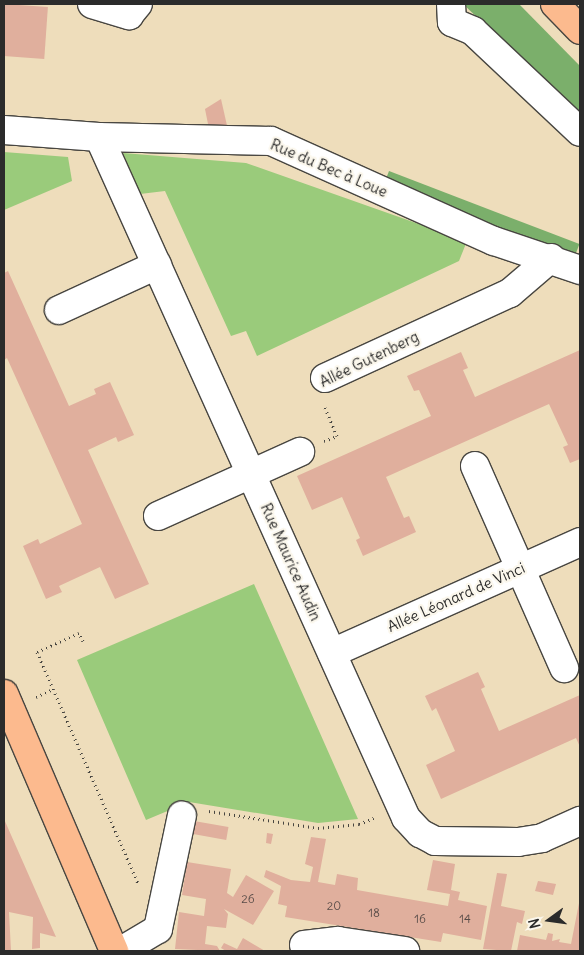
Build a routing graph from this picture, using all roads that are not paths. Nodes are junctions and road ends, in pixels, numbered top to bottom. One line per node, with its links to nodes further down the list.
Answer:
1 (92, 4): 2 (street)
2 (138, 4)
3 (451, 4): 7 (street)
4 (555, 4): 5 (main road)
5 (580, 30)
6 (4, 130): 8 (street, Rue du Bec à Loue)
7 (580, 132)
8 (99, 136): 9 (street, Rue du Bec à Loue); 10 (street, Rue Maurice Audin)
9 (551, 258): 11 (street, Rue du Bec à Loue); 13 (street, Allée Gutenberg)
10 (157, 265): 12 (street); 16 (street, Rue Maurice Audin)
11 (580, 270)
12 (59, 310)
13 (325, 378)
14 (300, 452): 16 (street)
15 (475, 466): 19 (street)
16 (251, 474): 17 (street); 20 (street, Rue Maurice Audin)
17 (158, 516)
18 (580, 542): 19 (street, Allée Léonard de Vinci)
19 (520, 568): 20 (street, Allée Léonard de Vinci); 21 (street)
20 (332, 653): 24 (street, Rue Maurice Audin)
21 (564, 668)
22 (4, 694): 26 (main road)
23 (182, 815): 27 (street)
24 (580, 821)
25 (308, 948): 28 (street)
26 (114, 951)
27 (121, 951)
28 (405, 951)

